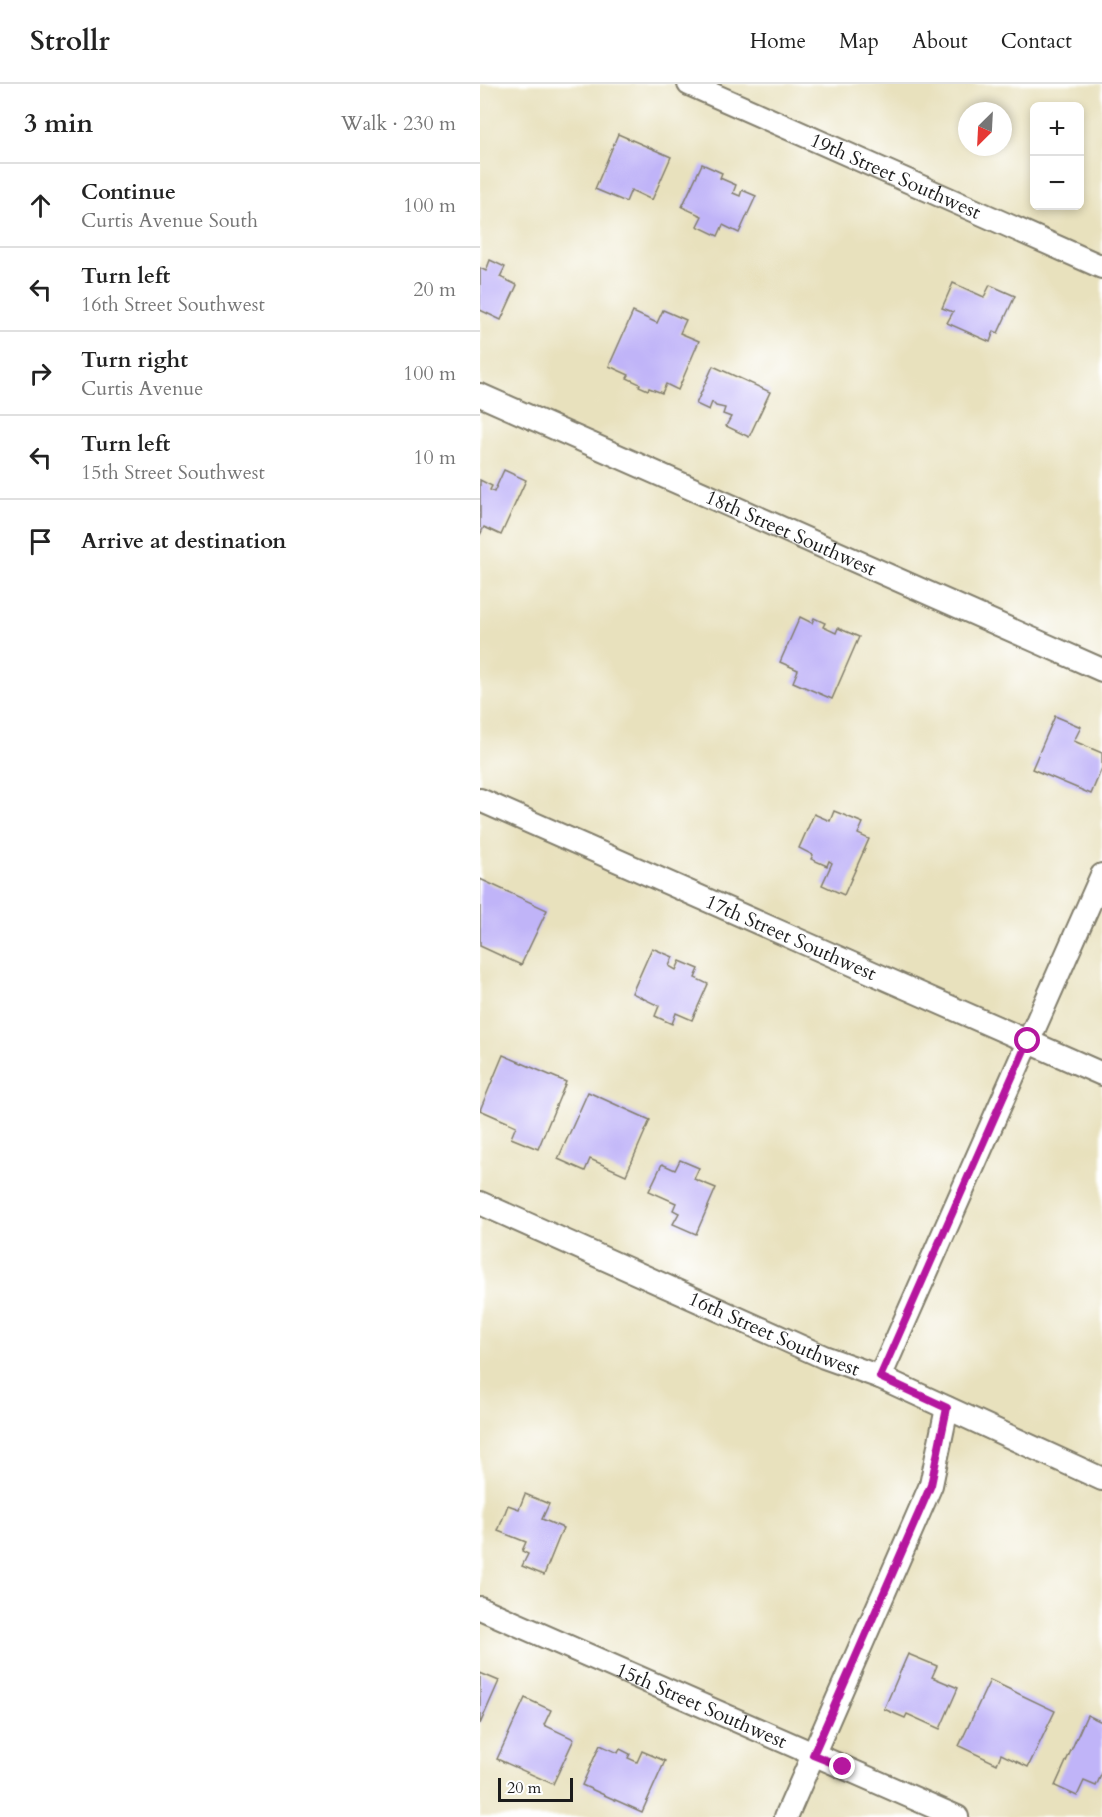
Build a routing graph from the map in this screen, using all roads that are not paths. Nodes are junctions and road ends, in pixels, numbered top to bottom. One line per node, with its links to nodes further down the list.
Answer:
1 (689, 84): 2 (street, 19th Street Southwest)
2 (1102, 267)
3 (480, 395): 4 (street, 18th Street Southwest)
4 (1102, 669)
5 (480, 800): 7 (street, 17th Street Southwest)
6 (1102, 875): 7 (street)
7 (1028, 1041): 8 (street, 17th Street Southwest); 10 (street)
8 (1102, 1074)
9 (480, 1203): 10 (street, 16th Street Southwest)
10 (880, 1377): 11 (street, 16th Street Southwest)
11 (947, 1408): 12 (street, 16th Street Southwest); 14 (street)
12 (1102, 1479)
13 (480, 1608): 14 (street, 15th Street Southwest)
14 (813, 1755): 15 (street); 16 (street, 15th Street Southwest)
15 (786, 1817)
16 (957, 1817)

